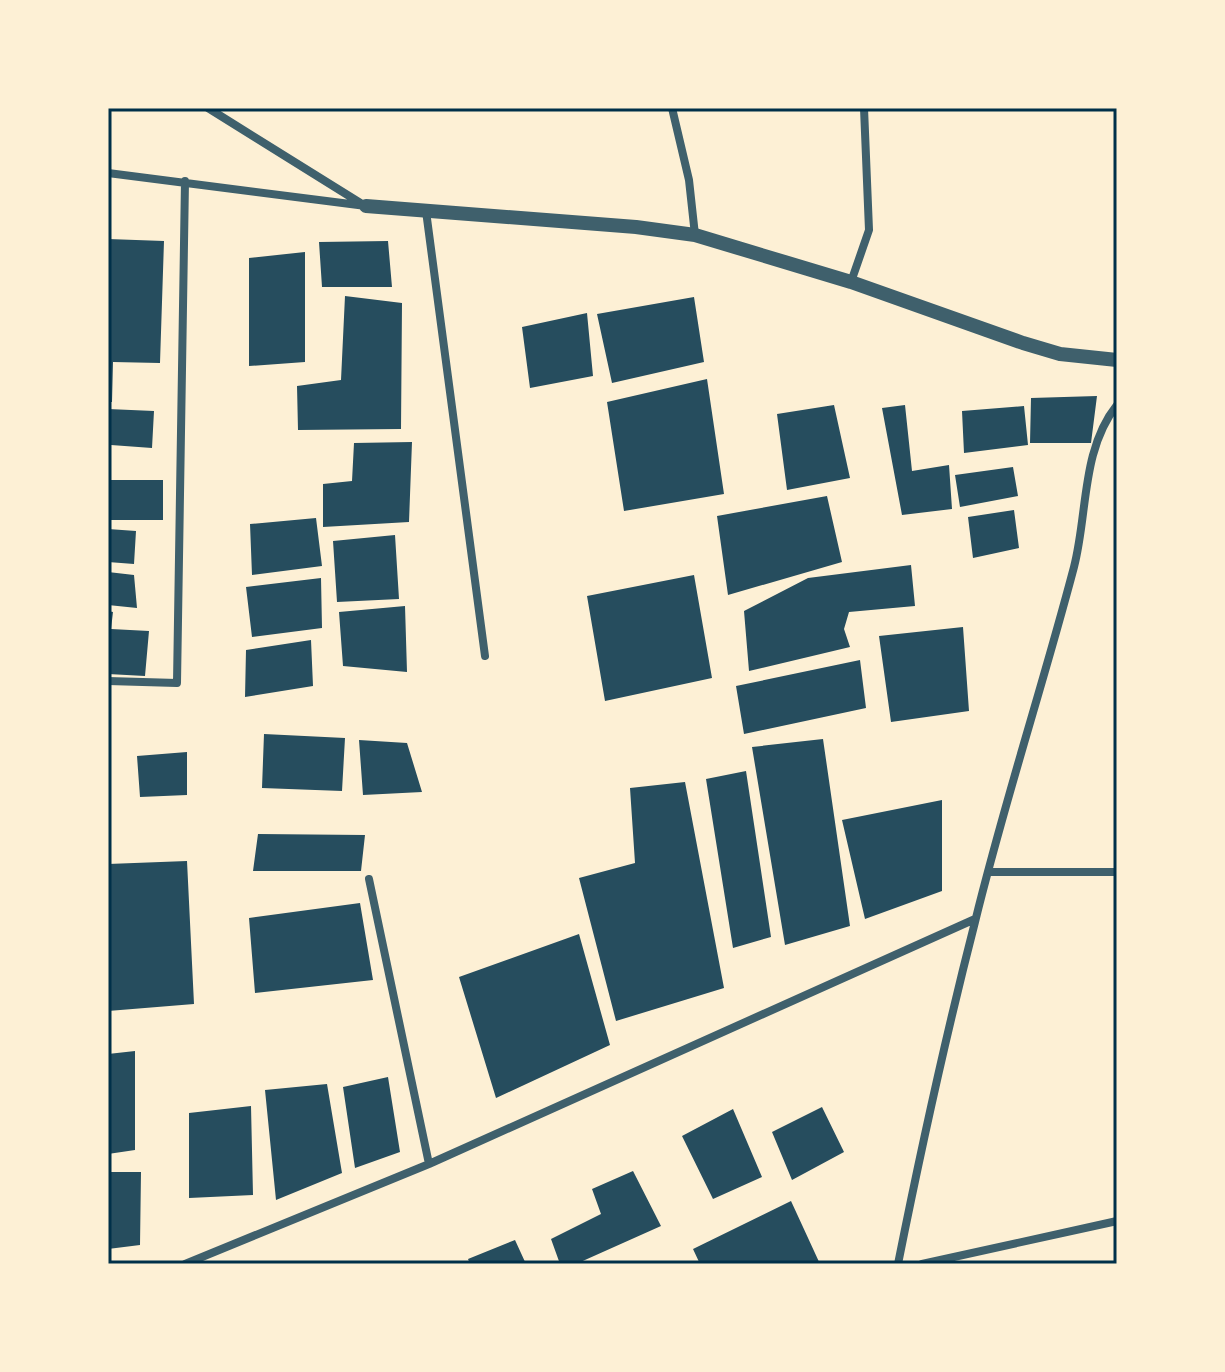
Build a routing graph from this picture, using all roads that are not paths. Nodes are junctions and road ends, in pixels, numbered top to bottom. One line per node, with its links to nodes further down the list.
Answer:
1 (208, 108): 6 (street)
2 (672, 108): 8 (street)
3 (864, 108): 9 (street)
4 (108, 173): 5 (street)
5 (185, 181): 6 (street); 13 (street)
6 (366, 206): 7 (street)
7 (426, 211): 8 (street); 12 (street)
8 (695, 235): 9 (street)
9 (851, 282): 10 (street)
10 (1117, 360)
11 (1117, 405): 14 (street)
12 (485, 656)
13 (108, 681)
14 (989, 872): 15 (street); 17 (street)
15 (1117, 872)
16 (369, 879): 18 (street)
17 (975, 919): 18 (street); 21 (street)
18 (429, 1164): 20 (street)
19 (1117, 1221): 22 (street)
20 (185, 1264)
21 (898, 1264)
22 (922, 1264)

